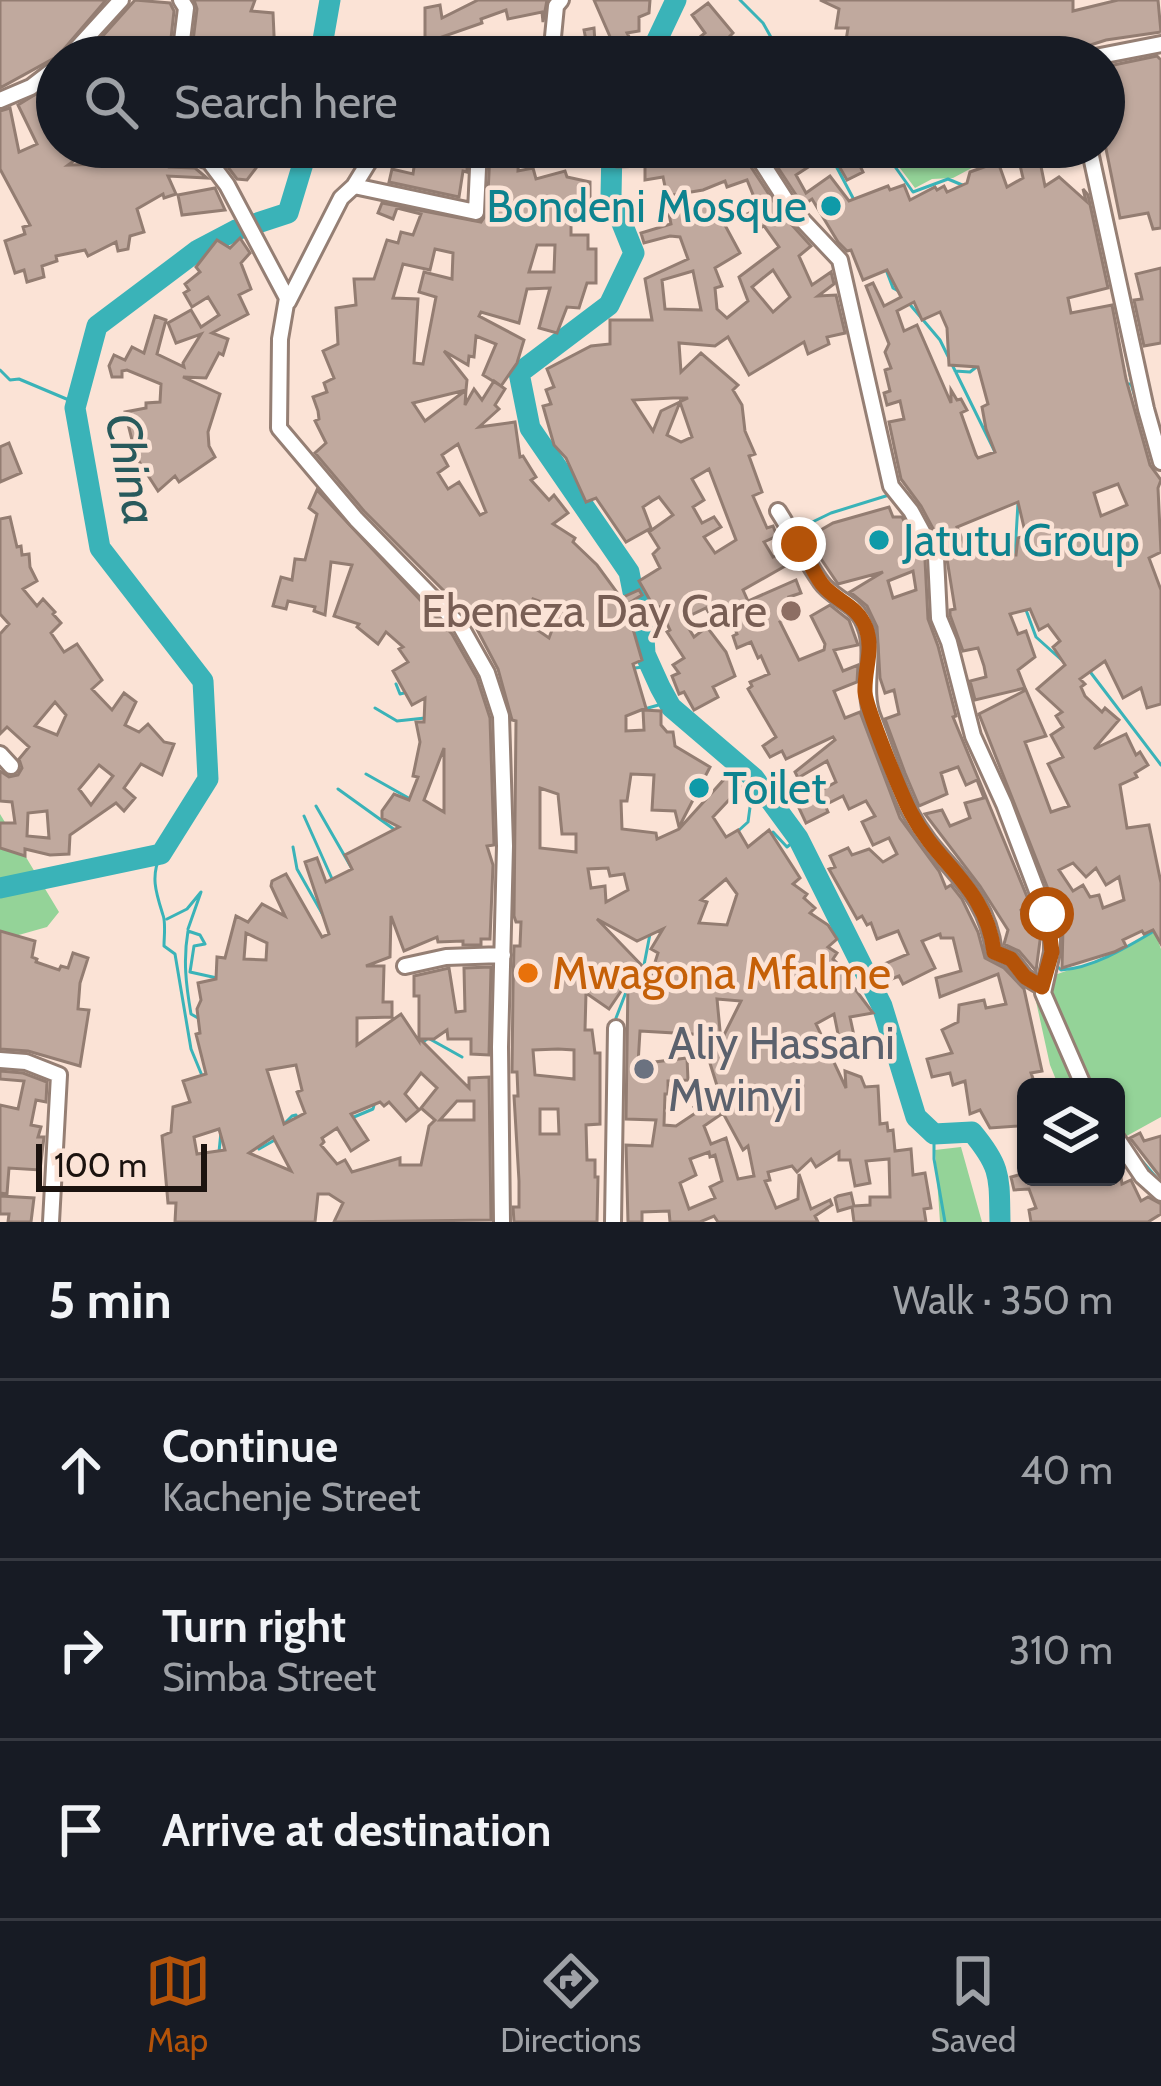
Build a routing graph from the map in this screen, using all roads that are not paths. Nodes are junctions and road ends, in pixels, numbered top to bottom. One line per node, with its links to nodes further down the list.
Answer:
1 (121, 0): 4 (street)
2 (181, 0): 5 (street)
3 (561, 0): 6 (street)
4 (88, 36)
5 (182, 36)
6 (553, 36)
7 (1161, 44): 8 (street)
8 (1125, 51)
9 (36, 83): 10 (street)
10 (0, 100)
11 (214, 168): 17 (street)
12 (365, 168): 16 (street)
13 (478, 168): 16 (street)
14 (765, 168): 22 (street)
15 (1094, 168): 18 (street)
16 (354, 185): 17 (street)
17 (288, 302): 20 (street)
18 (1161, 462)
19 (778, 511): 22 (street)
20 (503, 955): 21 (street); 29 (street)
21 (404, 966)
22 (1042, 987): 25 (street)
23 (616, 1028): 30 (street)
24 (0, 1060): 28 (street)
25 (1080, 1078)
26 (1125, 1151): 27 (street)
27 (1161, 1193)
28 (51, 1222)
29 (502, 1222)
30 (613, 1222)

